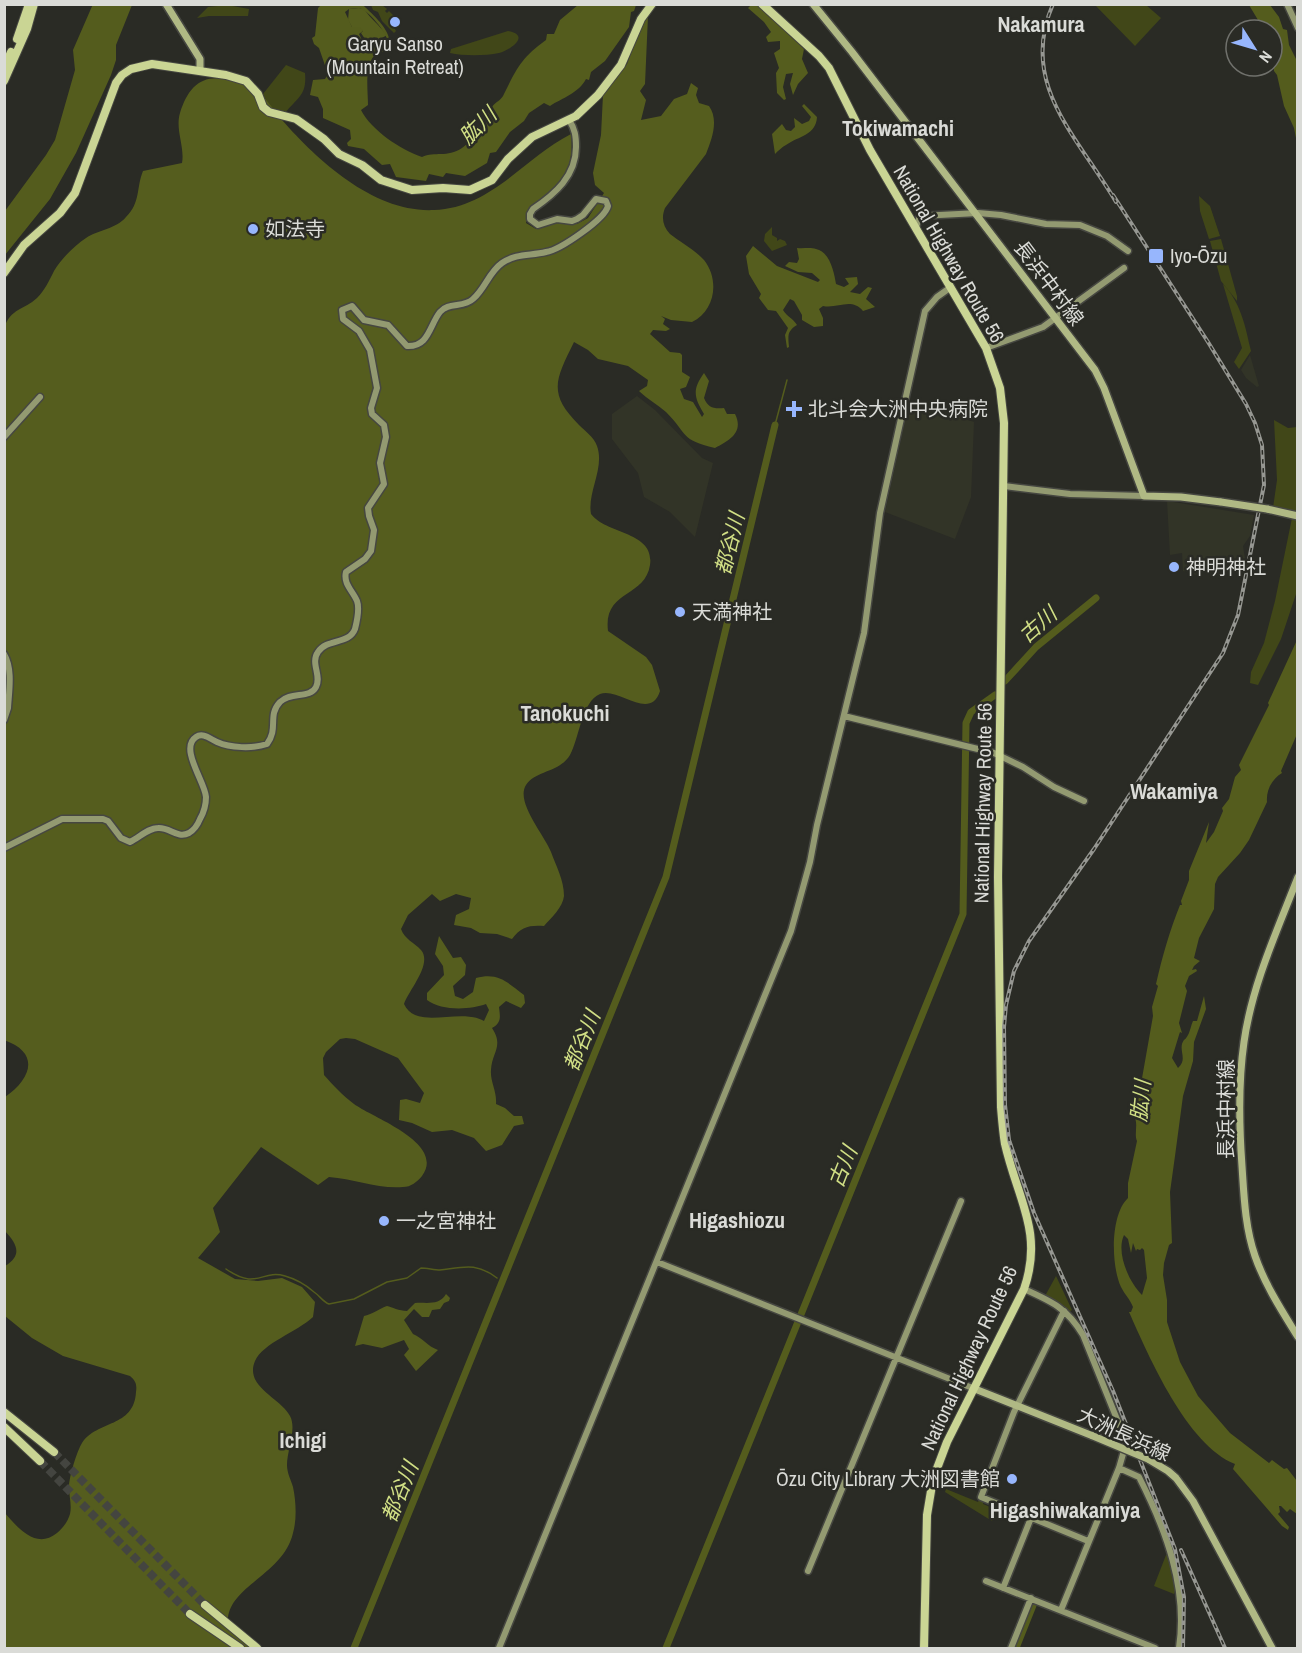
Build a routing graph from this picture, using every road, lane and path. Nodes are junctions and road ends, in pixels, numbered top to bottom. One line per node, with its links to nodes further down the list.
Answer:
1 (23, 4): 12 (highway)
2 (29, 4): 12 (highway)
3 (34, 4): 12 (highway)
4 (39, 4): 12 (highway)
5 (166, 4): 11 (main road)
6 (652, 4): 13 (highway)
7 (762, 4): 14 (highway, National Highway Route 56)
8 (813, 4): 15 (main road, 長浜中村線)
9 (1287, 4): 10 (street)
10 (1298, 28)
11 (200, 71): 13 (highway); 20 (highway)
12 (5, 72)
13 (569, 120): 35 (street)
14 (906, 210): 16 (street); 17 (highway, National Highway Route 56)
15 (974, 214): 16 (street); 18 (street); 22 (main road, 長浜中村線)
16 (927, 215): 17 (street)
17 (916, 227): 21 (highway, National Highway Route 56)
18 (1128, 251)
19 (1124, 268): 22 (street)
20 (4, 273)
21 (951, 287): 23 (highway, National Highway Route 56); 31 (street)
22 (1054, 318): 23 (street); 27 (main road, 長浜中村線)
23 (986, 348): 26 (highway, National Highway Route 56)
24 (40, 397): 25 (street)
25 (4, 437)
26 (1004, 486): 27 (street); 33 (highway, National Highway Route 56)
27 (1144, 496): 28 (main road, bridge)
28 (1298, 516)
29 (4, 654): 30 (street)
30 (6, 709): 32 (street)
31 (844, 716): 33 (street); 38 (street)
32 (4, 720)
33 (999, 755): 34 (street); 39 (highway, National Highway Route 56)
34 (1084, 801)
35 (4, 848)
36 (1298, 877): 41 (main road, 長浜中村線)
37 (961, 1202): 42 (street)
38 (657, 1262): 42 (street); 61 (street)
39 (1023, 1289): 40 (street); 43 (highway, National Highway Route 56)
40 (1064, 1311): 44 (street); 49 (street)
41 (1298, 1337)
42 (898, 1358): 43 (street); 52 (street)
43 (975, 1389): 44 (main road, 大洲長浜線); 62 (highway, National Highway Route 56)
44 (1017, 1406): 50 (street); 66 (main road, 大洲長浜線, bridge)
45 (4, 1412): 47 (highway)
46 (4, 1427): 48 (highway)
47 (54, 1452)
48 (40, 1461)
49 (1119, 1468): 51 (street); 65 (street)
50 (1031, 1518): 51 (street); 54 (street)
51 (1088, 1541): 57 (street)
52 (808, 1572)
53 (986, 1581): 54 (street)
54 (1003, 1588): 55 (street)
55 (1031, 1598): 57 (street); 63 (street)
56 (206, 1605): 60 (highway)
57 (1060, 1610): 64 (street)
58 (190, 1614): 59 (highway)
59 (238, 1648)
60 (256, 1648)
61 (499, 1648)
62 (924, 1648)
63 (1011, 1648)
64 (1155, 1648)
65 (1179, 1648)
66 (1272, 1648)

